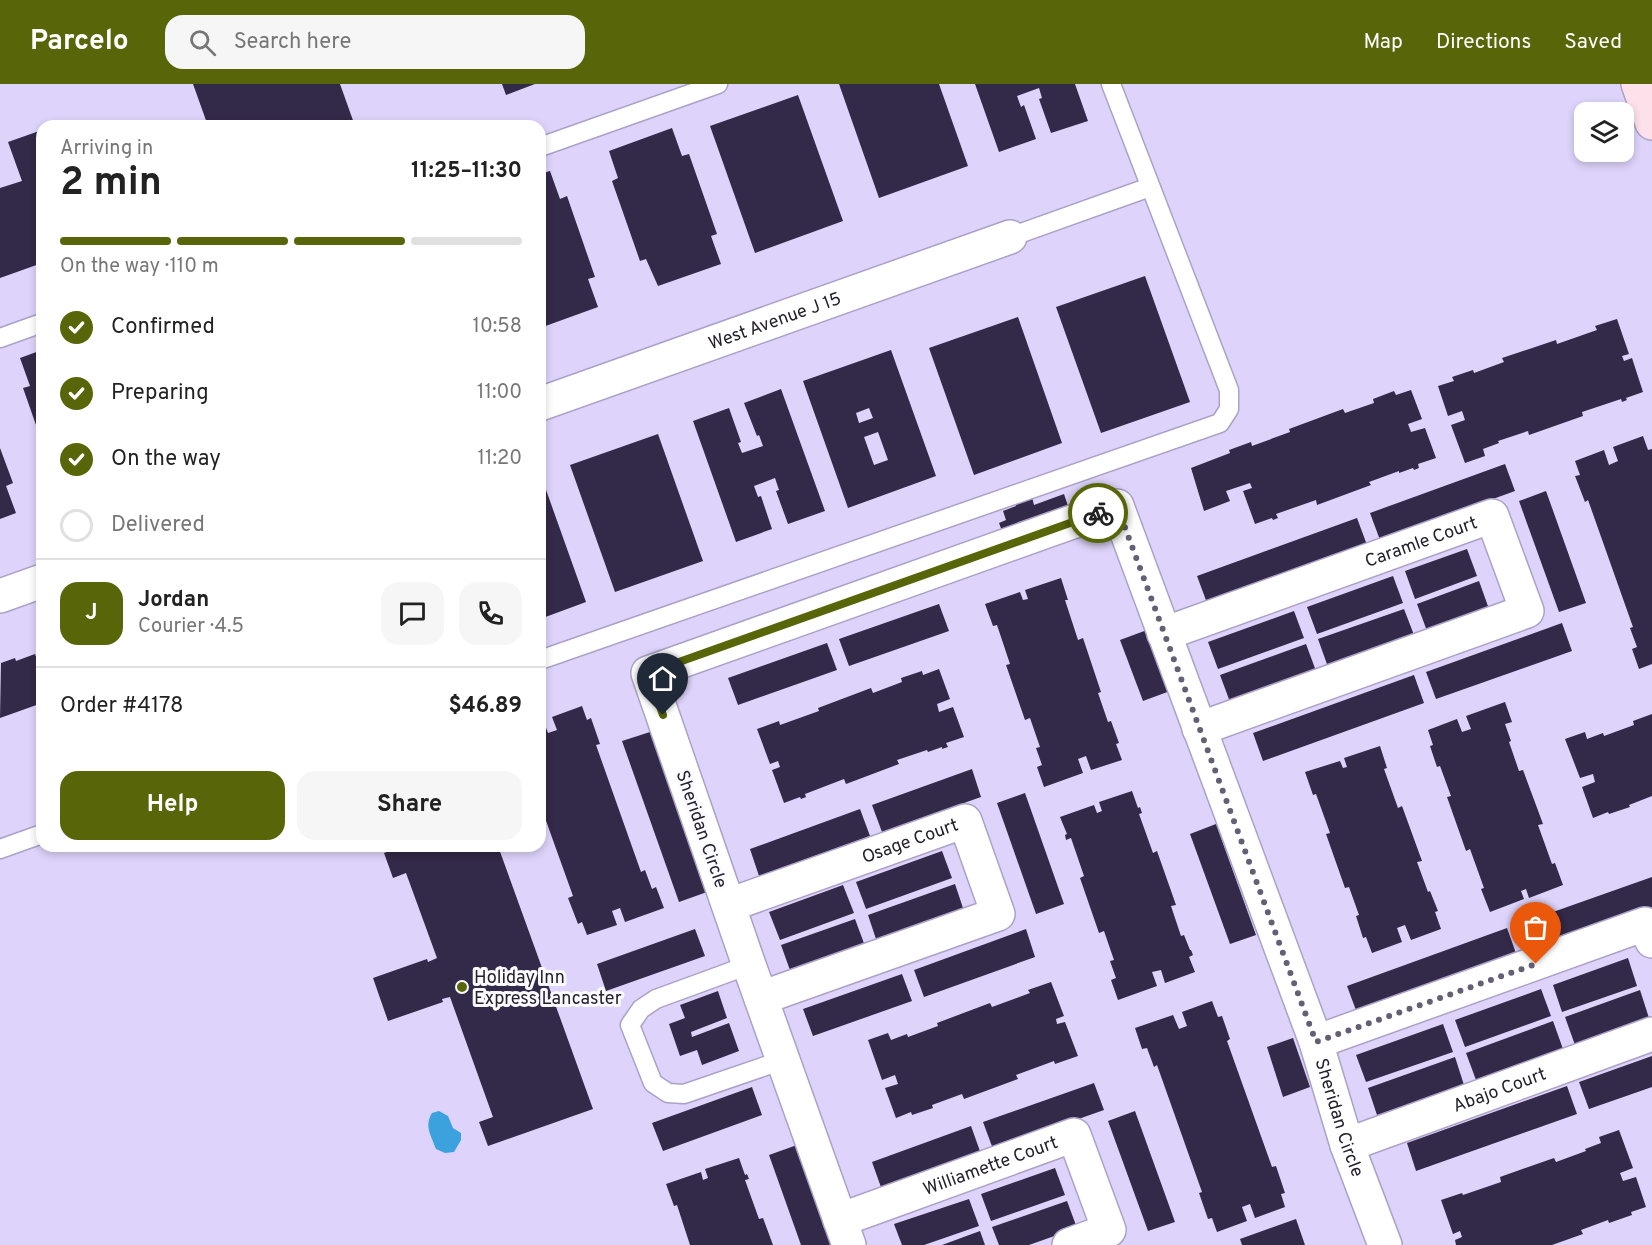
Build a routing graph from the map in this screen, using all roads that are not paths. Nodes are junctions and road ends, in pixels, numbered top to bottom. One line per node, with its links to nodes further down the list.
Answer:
1 (718, 84): 5 (lane)
2 (1111, 84): 6 (lane)
3 (1638, 84): 4 (main road)
4 (1652, 123)
5 (546, 145)
6 (1150, 187): 7 (lane); 14 (lane)
7 (1010, 237): 10 (street, West Avenue J 15)
8 (36, 325): 9 (lane)
9 (0, 338)
10 (546, 402)
11 (36, 583): 12 (street)
12 (0, 596)
13 (1164, 634): 15 (street, Sheridan Circle); 15 (street, Caramle Court); 18 (street, Sheridan Circle)
14 (546, 658)
15 (1199, 729): 23 (street, Sheridan Circle)
16 (36, 836): 17 (lane)
17 (0, 849)
18 (729, 905): 20 (street, Sheridan Circle); 21 (street, Osage Court)
19 (1652, 941): 23 (street)
20 (749, 965): 21 (street, Sheridan Circle); 24 (lane)
21 (761, 998): 24 (street, Sheridan Circle)
22 (1652, 1034): 25 (street, Abajo Court)
23 (1316, 1042): 25 (street, Sheridan Circle)
24 (783, 1060): 26 (street, Sheridan Circle)
25 (1347, 1145): 28 (street, Sheridan Circle)
26 (844, 1233): 27 (street, Williamette Court)
27 (1069, 1245)
28 (1385, 1245)

